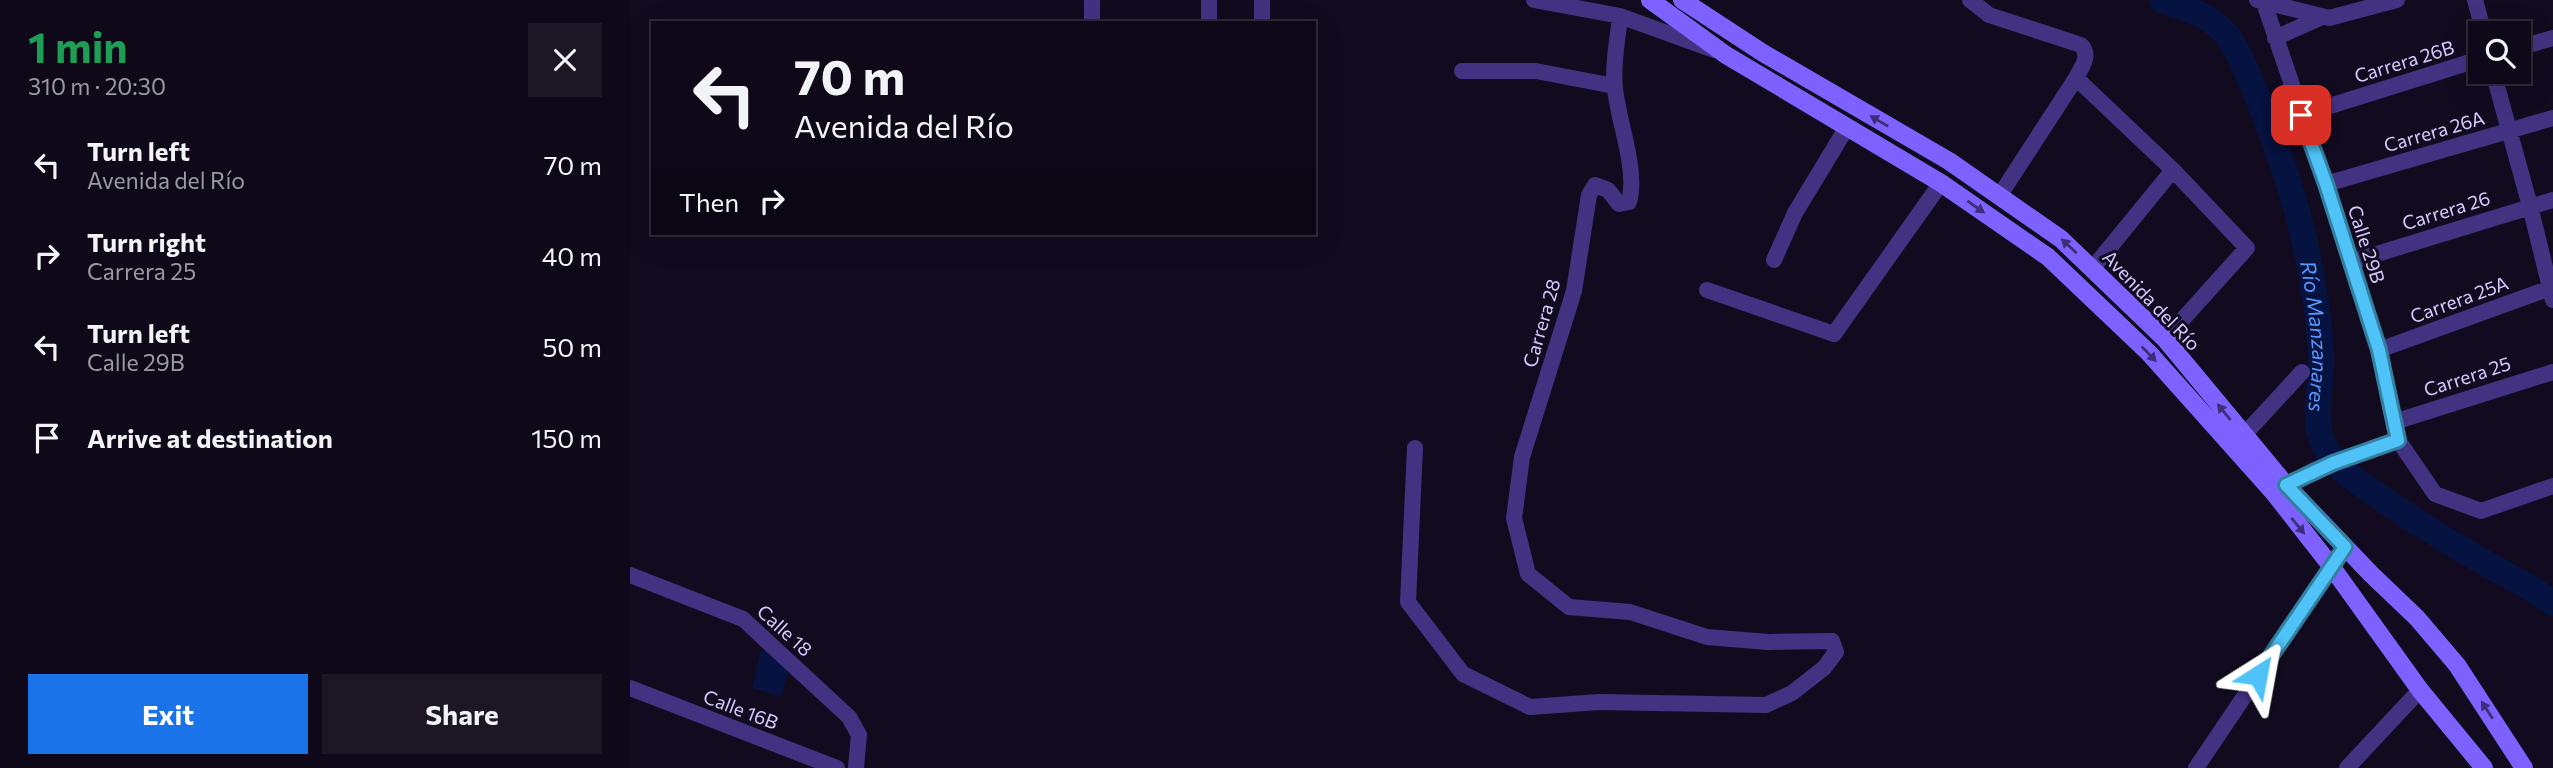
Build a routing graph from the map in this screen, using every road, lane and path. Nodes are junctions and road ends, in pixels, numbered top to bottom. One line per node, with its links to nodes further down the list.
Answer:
1 (1092, 0): 13 (street)
2 (1209, 0): 14 (street)
3 (1262, 0): 15 (street)
4 (1534, 0): 11 (street)
5 (1650, 0): 20 (main road, Avenida del Río)
6 (1682, 0): 22 (main road, Avenida del Río)
7 (1970, 0): 24 (street)
8 (2397, 0): 12 (street)
9 (2475, 0): 16 (street)
10 (2261, 1): 12 (street); 17 (street, Calle 29B)
11 (1620, 16): 20 (street); 27 (street)
12 (2320, 18): 17 (street)
13 (1092, 21)
14 (1209, 21)
15 (1262, 21)
16 (2481, 21)
17 (2275, 38): 29 (street, Calle 29B)
18 (2553, 38): 19 (street)
19 (2531, 44)
20 (1726, 55): 25 (main road, Avenida del Río)
21 (2468, 63): 29 (street, Carrera 26B)
22 (1782, 64): 25 (main road); 28 (main road, Avenida del Río)
23 (1462, 71): 27 (street)
24 (2076, 78): 33 (street); 36 (street)
25 (1772, 82): 31 (main road, Avenida del Río)
26 (2496, 84): 32 (street)
27 (1614, 86): 51 (street, Carrera 28)
28 (1847, 102): 31 (main road); 36 (main road, Avenida del Río, one-way to 28)
29 (2301, 115): 35 (street, Calle 29B)
30 (2553, 118): 32 (street, Carrera 26A)
31 (1843, 124): 34 (main road, Avenida del Río); 39 (street)
32 (2509, 131): 35 (street, Carrera 26A); 38 (street)
33 (2173, 170): 41 (street); 44 (street)
34 (1941, 183): 42 (street); 53 (main road, Avenida del Río, one-way to 53)
35 (2326, 184): 40 (street, Calle 29B)
36 (2000, 195): 41 (main road, Avenida del Río, one-way to 36)
37 (2553, 200): 38 (street, Carrera 26)
38 (2530, 206): 40 (street, Carrera 26); 43 (street)
39 (1774, 260)
40 (2351, 262): 45 (street, Calle 29B)
41 (2092, 269): 44 (main road, Avenida del Río)
42 (1706, 290)
43 (2552, 292): 45 (street, Carrera 25A)
44 (2165, 339): 49 (main road, Avenida del Río, one-way to 44)
45 (2379, 350): 48 (street, Calle 29B)
46 (2302, 372): 49 (street)
47 (2553, 372): 48 (street, Carrera 25)
48 (2394, 422): 50 (street, Calle 29B)
49 (2243, 436): 53 (main road, Avenida del Río)
50 (2398, 440): 52 (street, Calle 29B); 53 (street)
51 (1415, 448)
52 (2553, 486)
53 (2280, 489): 54 (main road, Avenida del Río); 55 (main road, Avenida del Río, one-way to 55)
54 (2345, 547): 55 (street); 64 (main road, Avenida del Río, one-way to 54)
55 (2331, 566): 58 (main road, Avenida del Río); 61 (street)
56 (630, 575): 60 (street, Calle 18)
57 (630, 688): 59 (street, Calle 16B)
58 (2420, 690): 62 (street); 63 (main road, Avenida del Río)
59 (837, 768)
60 (856, 768)
61 (2196, 768)
62 (2347, 768)
63 (2484, 768)
64 (2524, 768)

